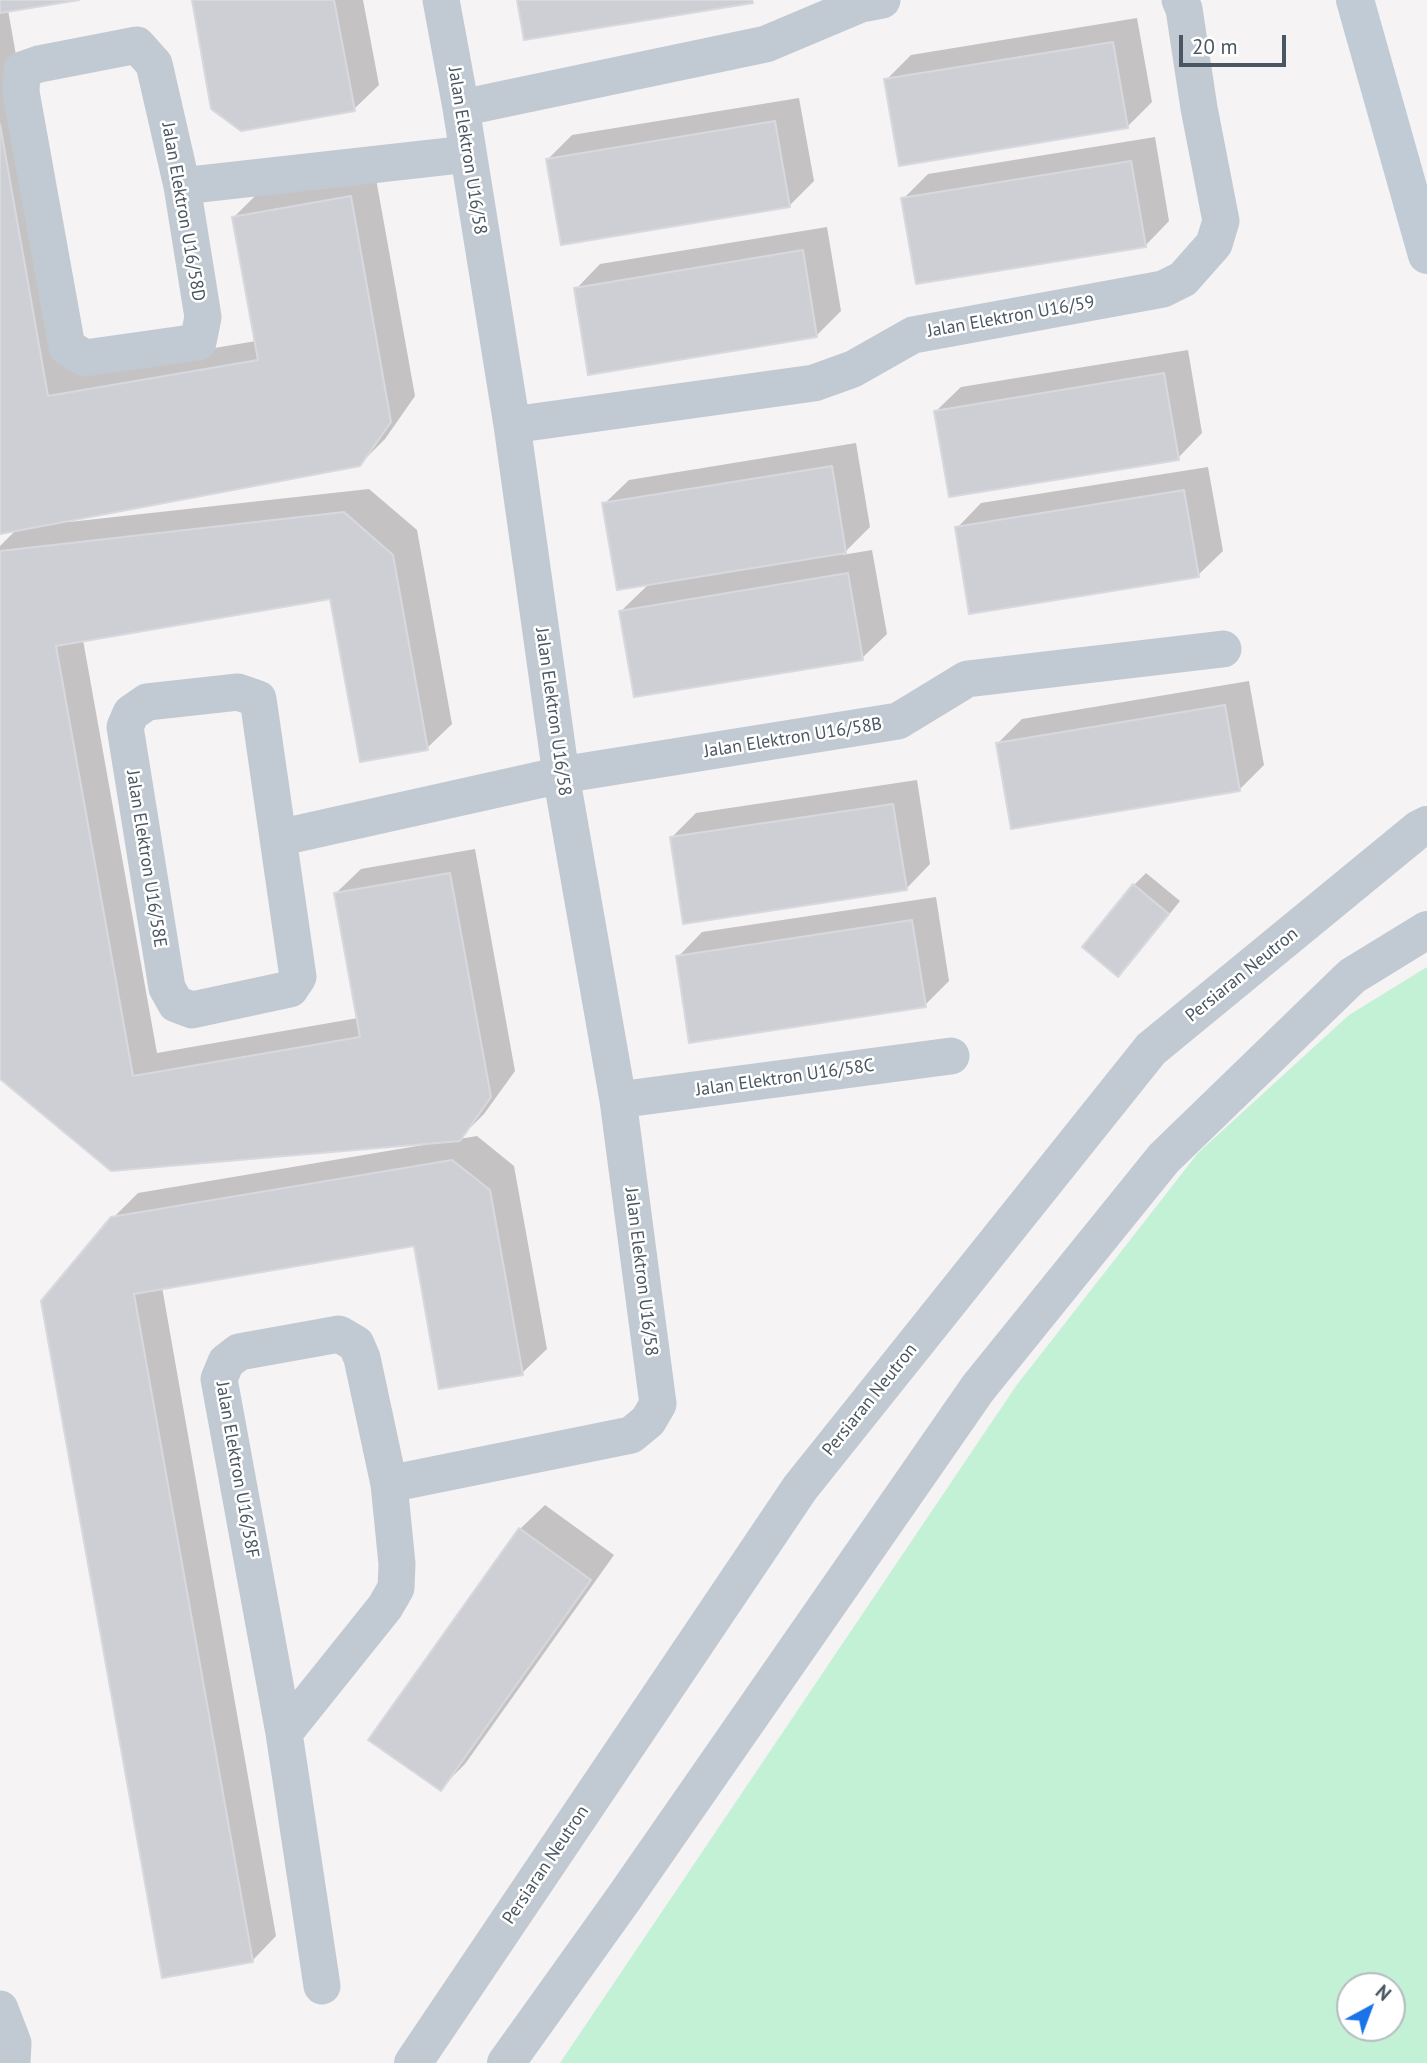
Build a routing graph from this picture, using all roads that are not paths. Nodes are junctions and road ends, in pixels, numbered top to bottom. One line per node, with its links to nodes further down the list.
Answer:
1 (441, 0): 5 (street, Jalan Elektron U16/58)
2 (882, 0): 5 (street)
3 (1180, 0): 9 (street, Jalan Elektron U16/59)
4 (1355, 0): 8 (main road)
5 (461, 108): 6 (street, Jalan Elektron U16/58)
6 (468, 154): 7 (street); 9 (street, Jalan Elektron U16/58)
7 (182, 186): 7 (street, Jalan Elektron U16/58D)
8 (1427, 255)
9 (512, 425): 11 (street, Jalan Elektron U16/58)
10 (1223, 649): 11 (street, Jalan Elektron U16/58B)
11 (561, 775): 13 (street); 16 (street, Jalan Elektron U16/58)
12 (1427, 825): 22 (street, Persiaran Neutron)
13 (278, 838): 13 (street, Jalan Elektron U16/58E)
14 (1427, 930): 23 (street)
15 (951, 1056): 16 (street, Jalan Elektron U16/58C)
16 (618, 1100): 17 (street, Jalan Elektron U16/58)
17 (389, 1483): 18 (street, Jalan Elektron U16/58F); 18 (street, Jalan Elektron U16/58F)
18 (284, 1733): 19 (street, Jalan Elektron U16/58F)
19 (321, 1986)
20 (0, 2009): 21 (street)
21 (12, 2063)
22 (413, 2063)
23 (506, 2063)

